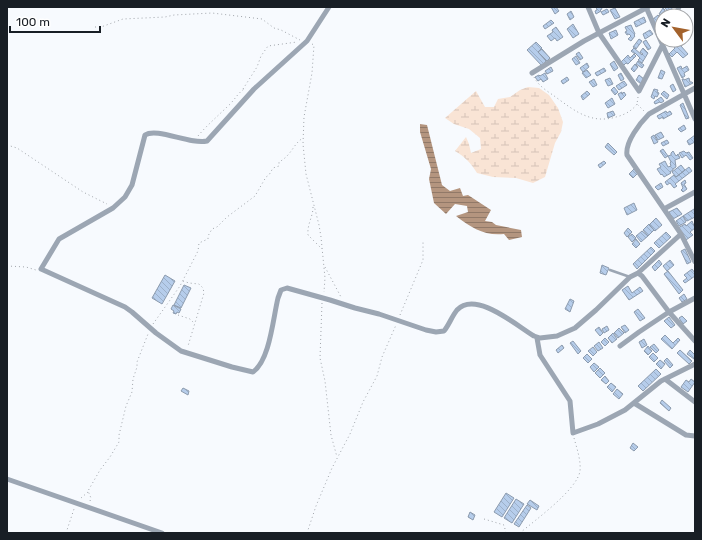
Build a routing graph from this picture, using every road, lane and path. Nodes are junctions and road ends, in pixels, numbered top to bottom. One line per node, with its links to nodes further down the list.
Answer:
1 (329, 7): 7 (street)
2 (588, 7): 6 (street)
3 (647, 7): 4 (street); 6 (street)
4 (654, 21)
5 (96, 27): 12 (path)
6 (599, 33): 10 (street); 14 (street)
7 (307, 42): 13 (street); 19 (path)
8 (661, 48): 14 (street)
9 (666, 48): 15 (street)
10 (532, 73): 16 (path)
11 (695, 88): 15 (street)
12 (243, 89): 13 (path); 20 (path)
13 (254, 89): 20 (street)
14 (639, 92): 16 (path)
15 (684, 94): 17 (street); 18 (street)
16 (637, 104): 17 (path)
17 (649, 114): 25 (street)
18 (695, 119)
19 (303, 138): 23 (path); 36 (path)
20 (194, 141): 24 (street)
21 (7, 144): 24 (path)
22 (695, 192): 25 (street)
23 (313, 205): 28 (path); 28 (path)
24 (113, 208): 32 (street)
25 (664, 209): 26 (street)
26 (681, 234): 29 (street); 34 (street)
27 (423, 241): 42 (path)
28 (322, 250): 30 (path)
29 (695, 262)
30 (324, 265): 37 (path); 39 (path)
31 (7, 266): 32 (path)
32 (41, 269): 44 (street)
33 (610, 270): 35 (lane)
34 (638, 273): 35 (street); 40 (street)
35 (630, 277): 45 (street)
36 (182, 280): 43 (path); 44 (path)
37 (322, 298): 39 (street); 48 (street); 55 (path)
38 (695, 298): 40 (street)
39 (348, 306): 42 (street)
40 (669, 312): 46 (street); 47 (street)
41 (178, 315): 43 (path)
42 (397, 321): 45 (street); 55 (path)
43 (194, 323): 48 (path)
44 (150, 329): 48 (street); 57 (path)
45 (537, 338): 53 (street)
46 (695, 341)
47 (620, 346)
48 (186, 353)
49 (695, 364): 50 (street)
50 (665, 379): 51 (street); 52 (street)
51 (695, 402)
52 (634, 403): 53 (street); 54 (street)
53 (573, 434): 65 (path)
54 (695, 436)
55 (337, 457): 63 (path)
56 (7, 479): 58 (street)
57 (88, 491): 58 (path); 59 (path)
58 (76, 504): 59 (street); 61 (path)
59 (89, 508): 62 (street)
60 (484, 519): 64 (path)
61 (66, 533)
62 (162, 533)
63 (307, 533)
64 (506, 533)
65 (520, 533)

